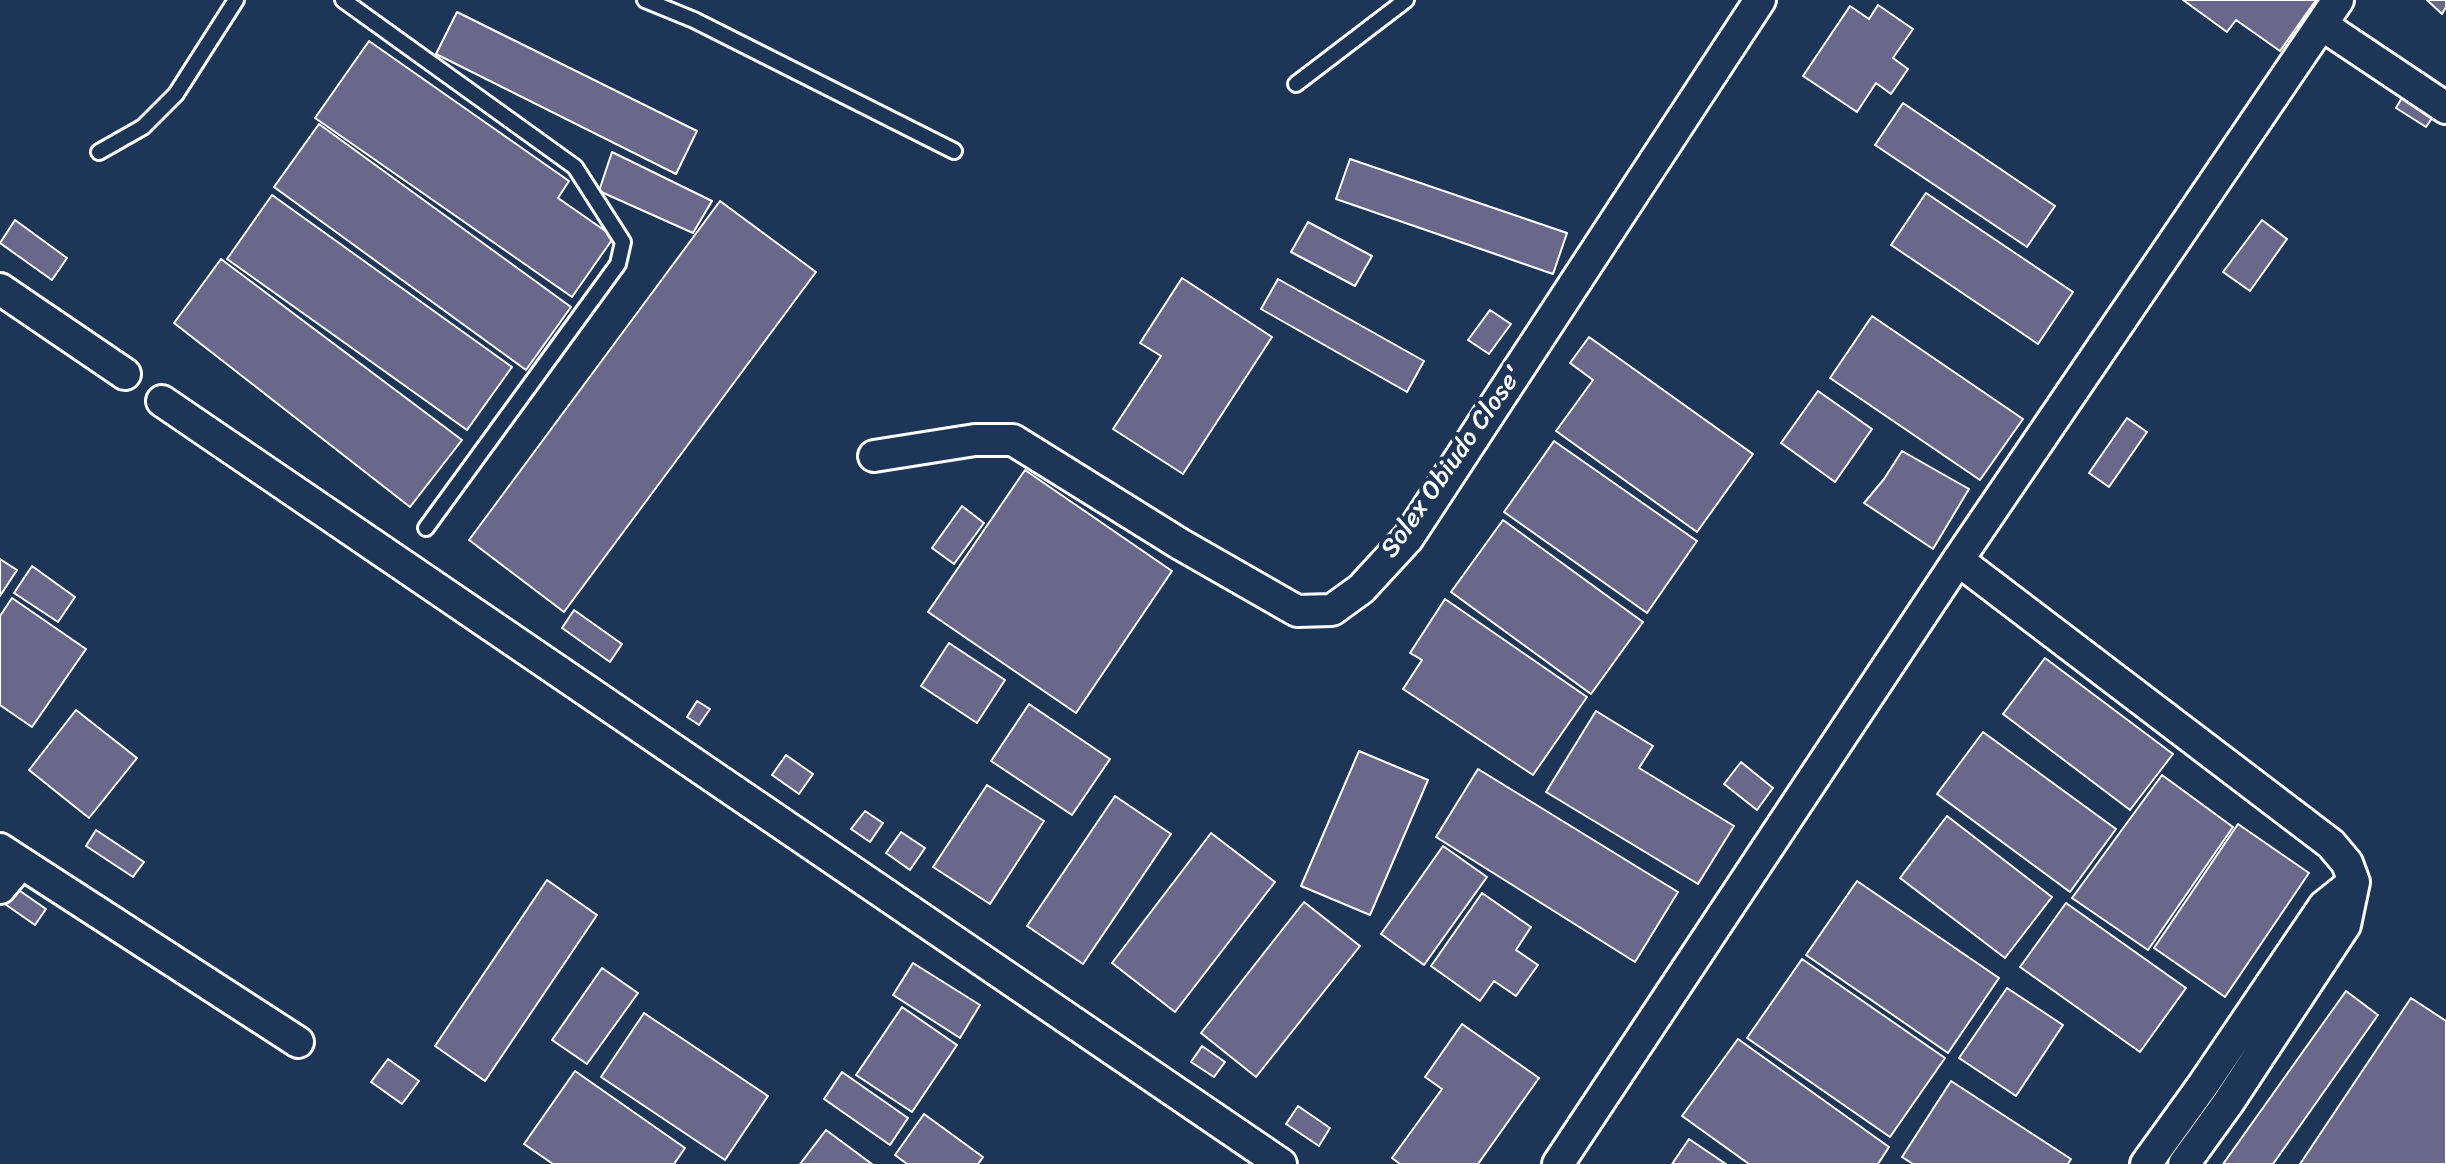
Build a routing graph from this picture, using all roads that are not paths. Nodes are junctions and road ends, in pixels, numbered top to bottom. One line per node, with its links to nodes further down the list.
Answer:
1 (236, 0): 11 (lane)
2 (343, 0): 16 (lane)
3 (645, 0): 10 (lane)
4 (1406, 0): 8 (lane)
5 (1760, 0): 15 (street, Solex Obiudo Close')
6 (2338, 0): 7 (street)
7 (2322, 25): 9 (street); 17 (street)
8 (1296, 84)
9 (2446, 108)
10 (954, 151)
11 (99, 152)
12 (0, 289): 13 (street)
13 (125, 374)
14 (162, 401): 22 (street)
15 (874, 456)
16 (426, 528)
17 (1958, 560): 19 (street); 23 (street)
18 (10, 856): 20 (street); 21 (street)
19 (2354, 882): 24 (street); 25 (street)
20 (0, 888)
21 (298, 1042)
22 (1281, 1164)
23 (1558, 1164)
24 (2146, 1164)
25 (2184, 1164)

